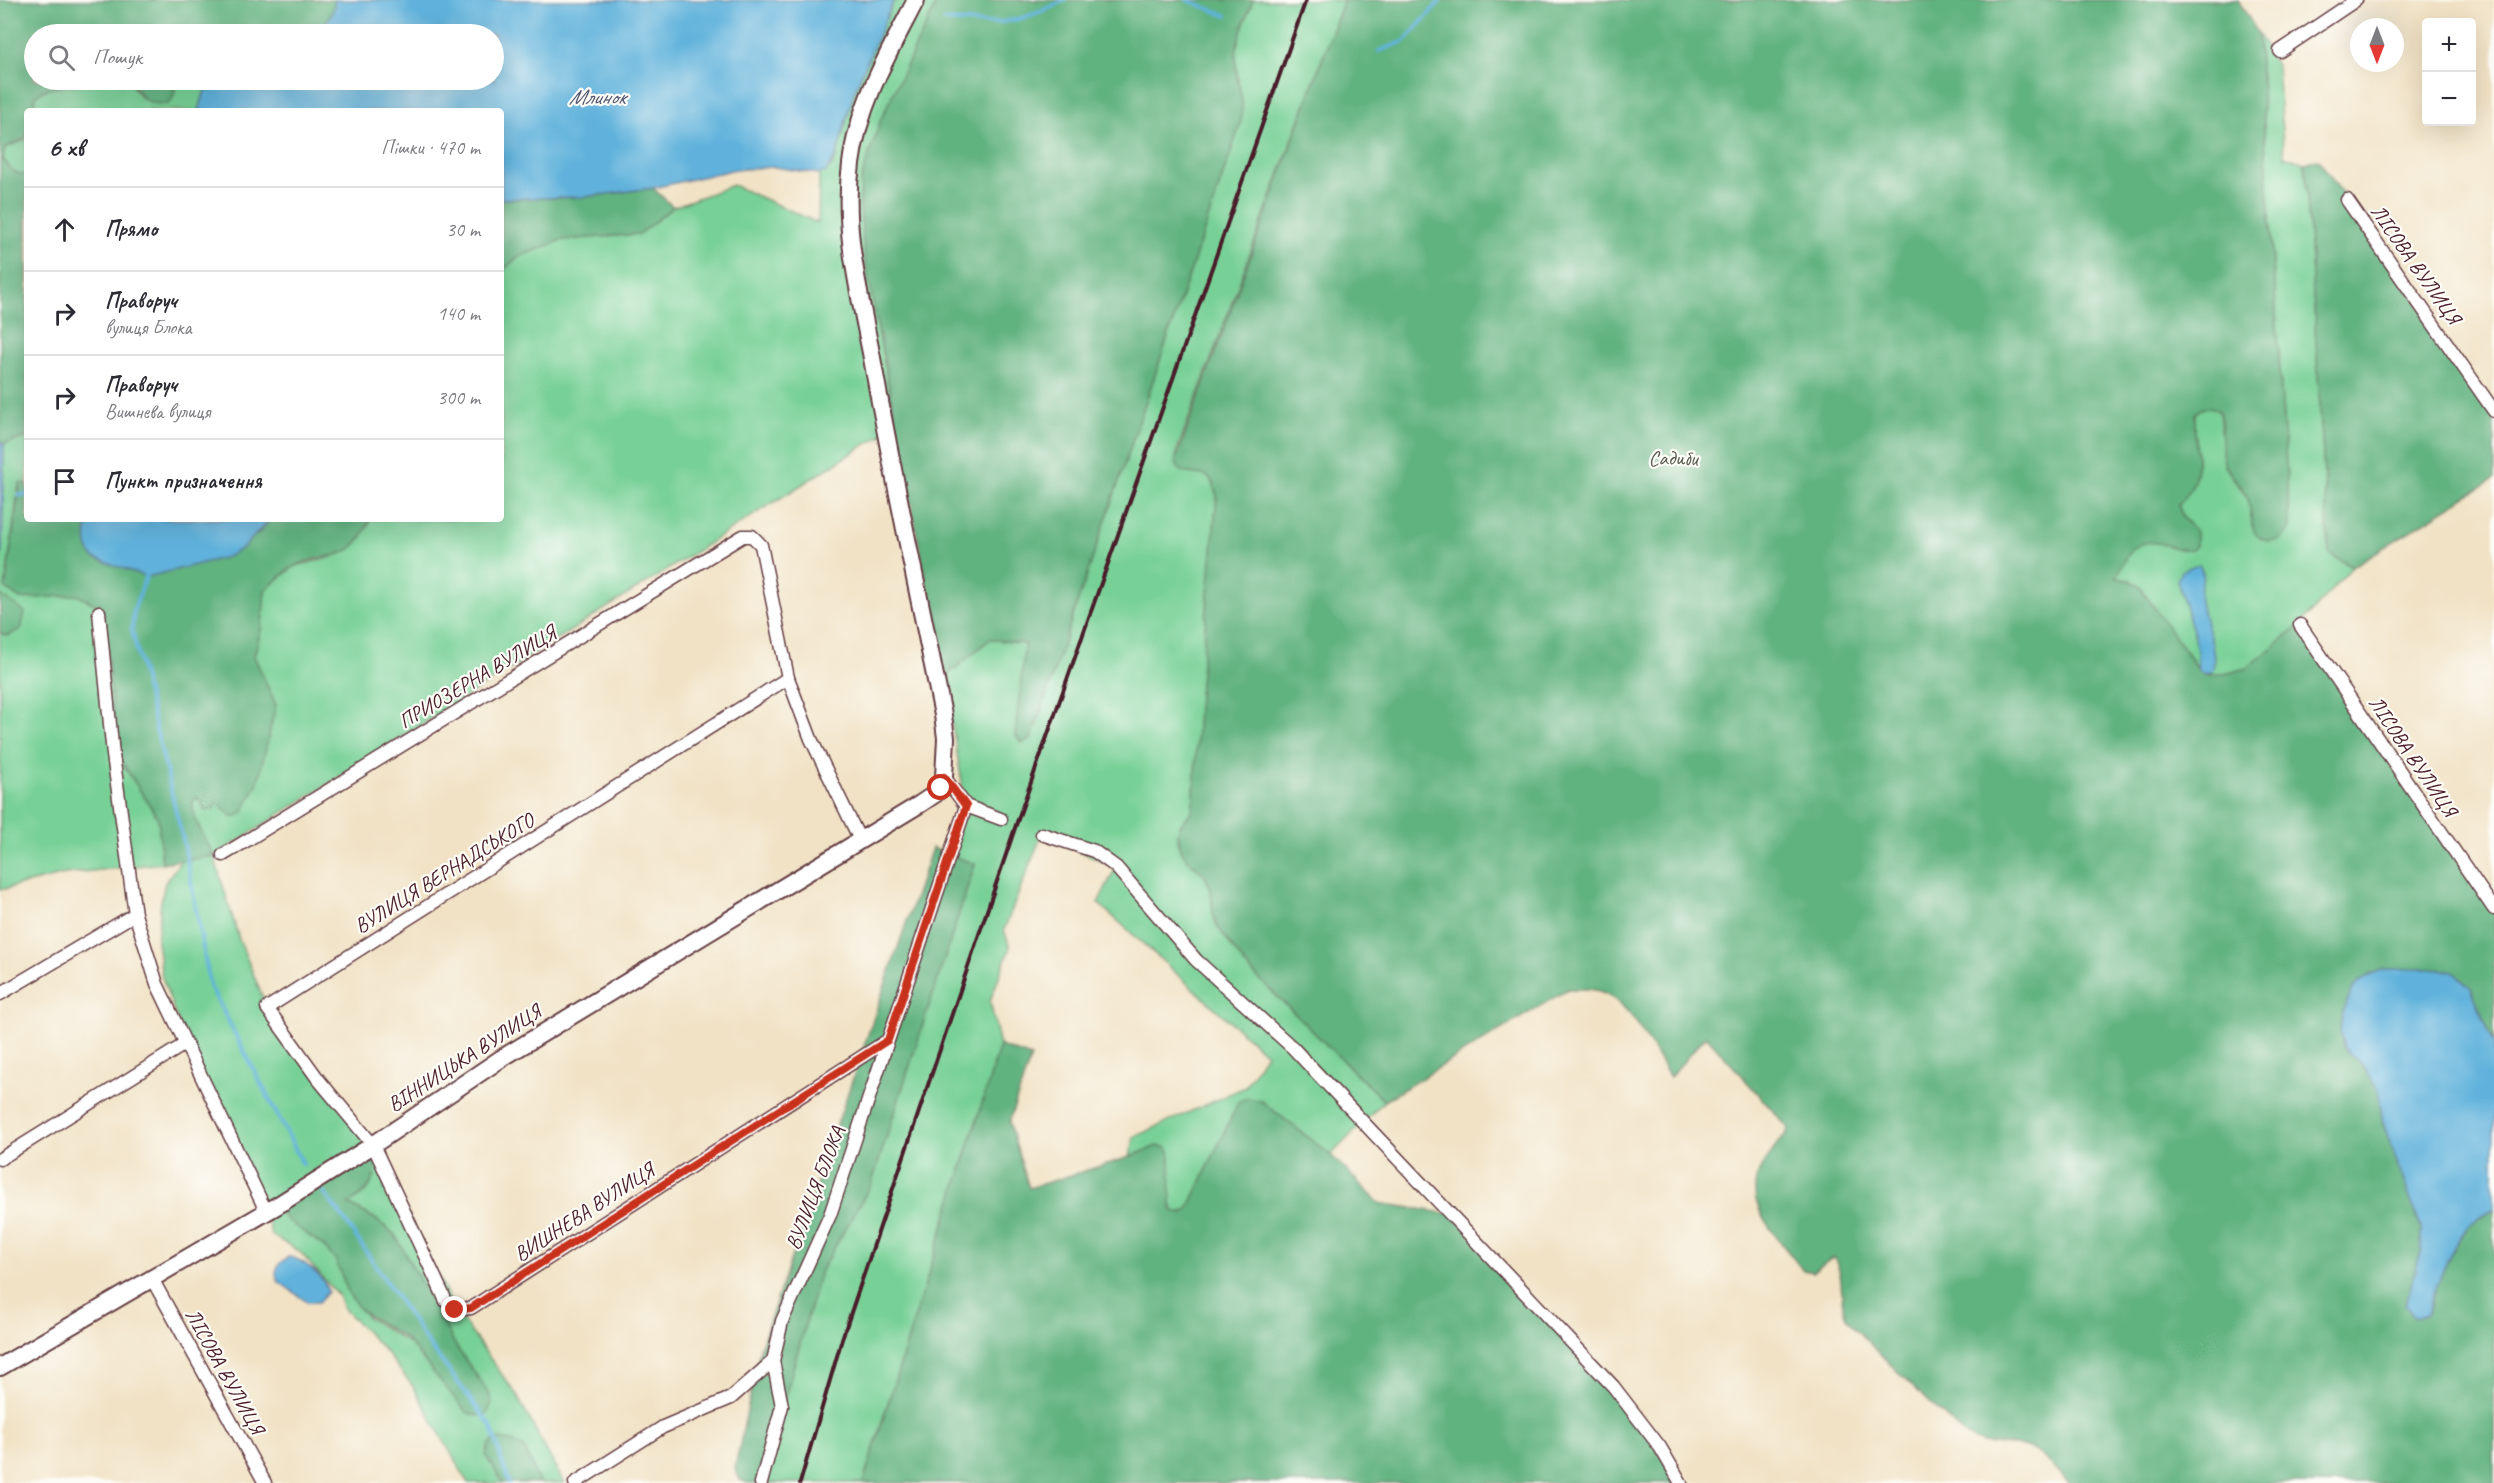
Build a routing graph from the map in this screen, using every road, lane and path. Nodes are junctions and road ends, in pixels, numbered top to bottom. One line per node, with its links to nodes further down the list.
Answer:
1 (916, 0): 9 (street)
2 (2356, 0): 3 (street)
3 (2280, 51)
4 (2347, 200): 5 (street, ЛІСОВА ВУЛИЦЯ)
5 (2494, 411)
6 (99, 612): 16 (street)
7 (2300, 625): 15 (street, ЛІСОВА ВУЛИЦЯ)
8 (788, 678): 13 (street); 14 (street, ПРИОЗЕРНА ВУЛИЦЯ); 20 (street, ВУЛИЦЯ ВЕРНАДСЬКОГО)
9 (944, 777): 10 (street); 13 (street, ВІННИЦЬКА ВУЛИЦЯ)
10 (966, 806): 11 (street); 18 (street, ВУЛИЦЯ БЛОКА)
11 (1001, 819)
12 (1042, 834): 29 (street)
13 (860, 840): 20 (street, ВІННИЦЬКА ВУЛИЦЯ)
14 (222, 855)
15 (2494, 909)
16 (135, 914): 17 (street); 19 (street)
17 (0, 994)
18 (888, 1040): 20 (street, ВИШНЕВА ВУЛИЦЯ); 24 (street, ВУЛИЦЯ БЛОКА)
19 (185, 1044): 21 (street); 22 (street)
20 (373, 1145): 22 (street, ВІННИЦЬКА ВУЛИЦЯ)
21 (0, 1159)
22 (266, 1211): 23 (street, ВІННИЦЬКА ВУЛИЦЯ)
23 (151, 1277): 25 (street, ВІННИЦЬКА ВУЛИЦЯ); 26 (street, ЛІСОВА ВУЛИЦЯ)
24 (773, 1361): 27 (street); 28 (street)
25 (0, 1367)
26 (265, 1483)
27 (575, 1483)
28 (761, 1483)
29 (1681, 1483)

